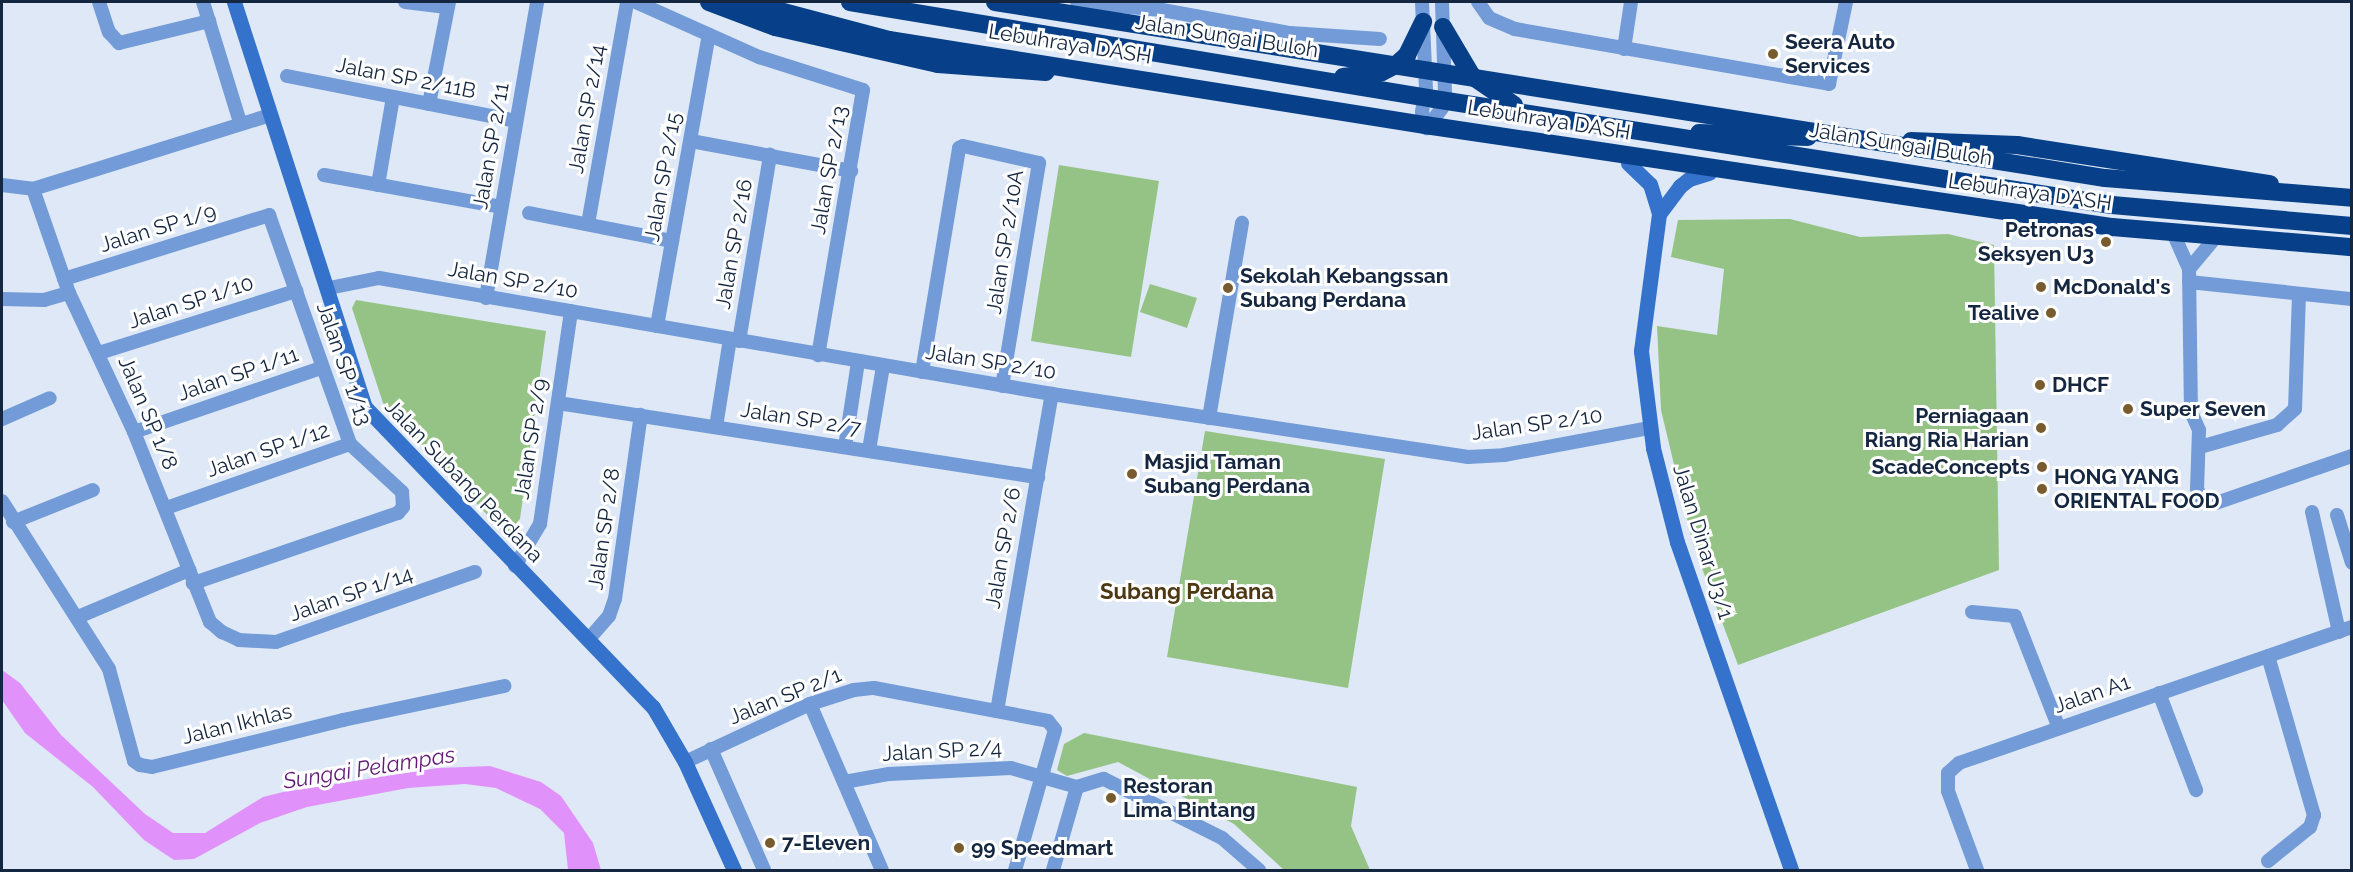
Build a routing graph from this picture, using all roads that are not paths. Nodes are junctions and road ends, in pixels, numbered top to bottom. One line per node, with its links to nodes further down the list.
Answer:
1 (99, 2): 21 (street)
2 (202, 2): 21 (street)
3 (234, 2): 35 (street, Jalan Subang Perdana)
4 (405, 2): 18 (street)
5 (537, 2): 37 (street, Jalan SP 2/11)
6 (627, 2): 58 (street, Jalan SP 2/14)
7 (636, 2): 24 (street, Jalan SP 2/13)
8 (709, 2): 28 (highway)
9 (747, 2): 28 (highway); 63 (highway, Lebuhraya DASH, bridge)
10 (850, 2): 59 (highway, Lebuhraya DASH, bridge)
11 (897, 2): 29 (highway, Jalan Sungai Buloh)
12 (995, 2): 51 (highway, bridge)
13 (1077, 2): 20 (street)
14 (1422, 2): 22 (street)
15 (1442, 2): 23 (street)
16 (1631, 2): 26 (street)
17 (1846, 2): 26 (street)
18 (448, 4): 33 (street)
19 (1479, 5): 26 (street)
20 (1162, 6): 25 (street)
21 (209, 21): 38 (street)
22 (1423, 22): 29 (highway); 30 (street)
23 (1443, 27): 31 (street); 34 (highway)
24 (709, 35): 41 (street, Jalan SP 2/15); 45 (street, Jalan SP 2/13)
25 (1380, 39)
26 (1624, 49)
27 (287, 76): 32 (street, Jalan SP 2/11B)
28 (1094, 76): 36 (highway)
29 (1343, 77): 30 (highway, Jalan Sungai Buloh)
30 (1426, 89): 31 (highway, Jalan Sungai Buloh); 39 (street)
31 (1445, 93): 34 (highway, Jalan Sungai Buloh); 39 (street)
32 (393, 97): 33 (street, Jalan SP 2/11B); 49 (street)
33 (429, 104): 37 (street, Jalan SP 2/11B)
34 (1514, 105): 40 (highway, Jalan Sungai Buloh)
35 (270, 115): 38 (street); 66 (street, Jalan Subang Perdana)
36 (1327, 116): 39 (highway); 43 (highway)
37 (516, 121): 52 (street, Jalan SP 2/11)
38 (240, 122): 50 (street)
39 (1427, 128): 44 (highway)
40 (1699, 133): 51 (highway, bridge); 56 (highway, Jalan Sungai Buloh)
41 (691, 141): 42 (street); 62 (street, Jalan SP 2/15)
42 (771, 155): 45 (street); 75 (street, Jalan SP 2/16)
43 (1628, 163): 44 (highway); 54 (street)
44 (1654, 166): 46 (highway)
45 (851, 171): 77 (street, Jalan SP 2/13)
46 (1709, 173): 54 (street); 60 (highway)
47 (324, 175): 49 (street)
48 (2, 185): 50 (street)
49 (378, 185): 52 (street)
50 (33, 189): 65 (street, Jalan SP 1/8)
51 (2352, 197)
52 (501, 207): 70 (street, Jalan SP 2/11)
53 (530, 213): 58 (street)
54 (1659, 214): 90 (street, Jalan Dinar U3/1)
55 (264, 216): 65 (street, Jalan SP 1/9); 67 (street, Jalan SP 1/13)
56 (2352, 221)
57 (1242, 223): 87 (street)
58 (588, 224): 62 (street)
59 (2352, 226)
60 (2174, 235): 61 (highway); 64 (street)
61 (2214, 239): 63 (highway); 64 (street)
62 (672, 241): 74 (street, Jalan SP 2/15)
63 (2352, 249)
64 (2189, 275): 69 (street); 94 (street)
65 (64, 279): 68 (street, Jalan SP 1/8)
66 (329, 288): 70 (street, Jalan SP 2/10); 105 (street, Jalan Subang Perdana)
67 (296, 291): 76 (street, Jalan SP 1/10); 80 (street, Jalan SP 1/13)
68 (69, 293): 71 (street); 76 (street, Jalan SP 1/8)
69 (2300, 294): 72 (street); 94 (street)
70 (486, 298): 73 (street, Jalan SP 2/10)
71 (2, 299)
72 (2352, 299)
73 (571, 311): 74 (street, Jalan SP 2/10); 85 (street, Jalan SP 2/9)
74 (657, 326): 75 (street, Jalan SP 2/10)
75 (734, 340): 77 (street, Jalan SP 2/10); 89 (street, Jalan SP 2/16)
76 (99, 353): 91 (street, Jalan SP 1/8)
77 (819, 356): 78 (street, Jalan SP 2/10)
78 (858, 362): 79 (street, Jalan SP 2/10); 93 (street)
79 (883, 366): 81 (street, Jalan SP 2/10); 95 (street)
80 (321, 368): 91 (street, Jalan SP 1/11); 92 (street, Jalan SP 1/13)
81 (922, 372): 82 (street, Jalan SP 2/10); 82 (street, Jalan SP 2/10A)
82 (1002, 386): 83 (street, Jalan SP 2/10)
83 (1052, 394): 87 (street, Jalan SP 2/10); 97 (street, Jalan SP 2/6)
84 (50, 398): 88 (street)
85 (558, 403): 86 (street, Jalan SP 2/7); 105 (street, Jalan SP 2/9)
86 (641, 415): 89 (street, Jalan SP 2/7); 112 (street, Jalan SP 2/8)
87 (1209, 418): 90 (street, Jalan SP 2/10)
88 (2, 419)
89 (716, 427): 93 (street, Jalan SP 2/7)
90 (1649, 428): 132 (street, Jalan Dinar U3/1)
91 (134, 432): 100 (street, Jalan SP 1/8)
92 (350, 444): 100 (street, Jalan SP 1/12); 107 (street, Jalan SP 1/13)
93 (845, 447): 95 (street, Jalan SP 2/7)
94 (2200, 447): 96 (street)
95 (869, 450): 97 (street, Jalan SP 2/7)
96 (2352, 456)
97 (1038, 477): 117 (street, Jalan SP 2/6)
98 (93, 490): 103 (street)
99 (2, 501): 103 (street, Jalan Ikhlas)
100 (166, 508): 107 (street, Jalan SP 1/8)
101 (2312, 512): 110 (street)
102 (2337, 514): 104 (street)
103 (13, 522): 109 (street, Jalan Ikhlas)
104 (2352, 563)
105 (516, 566): 112 (street, Jalan Subang Perdana)
106 (475, 572): 111 (street, Jalan SP 1/14)
107 (191, 576): 109 (street); 111 (street, Jalan SP 1/8)
108 (1972, 612): 118 (street)
109 (78, 617): 114 (street, Jalan Ikhlas)
110 (2345, 629): 113 (street, Jalan A1)
111 (239, 640)
112 (588, 640): 120 (street, Jalan Subang Perdana)
113 (2268, 656): 115 (street, Jalan A1); 125 (street)
114 (504, 686)
115 (2159, 693): 118 (street, Jalan A1); 124 (street)
116 (810, 704): 117 (street, Jalan SP 2/1); 119 (street, Jalan SP 2/1); 122 (street)
117 (1004, 712): 121 (street, Jalan SP 2/1)
118 (2059, 728): 133 (street, Jalan A1)
119 (711, 749): 120 (street, Jalan SP 2/1); 127 (street)
120 (686, 762): 126 (street, Jalan Subang Perdana)
121 (1042, 774): 122 (street, Jalan SP 2/4); 123 (street, Jalan SP 2/4); 129 (street)
122 (844, 783): 128 (street)
123 (1077, 787): 130 (street); 131 (street)
124 (2196, 790)
125 (2268, 861)
126 (734, 870)
127 (764, 870)
128 (882, 870)
129 (1015, 870)
130 (1053, 870)
131 (1260, 870)
132 (1791, 870)
133 (1977, 870)

